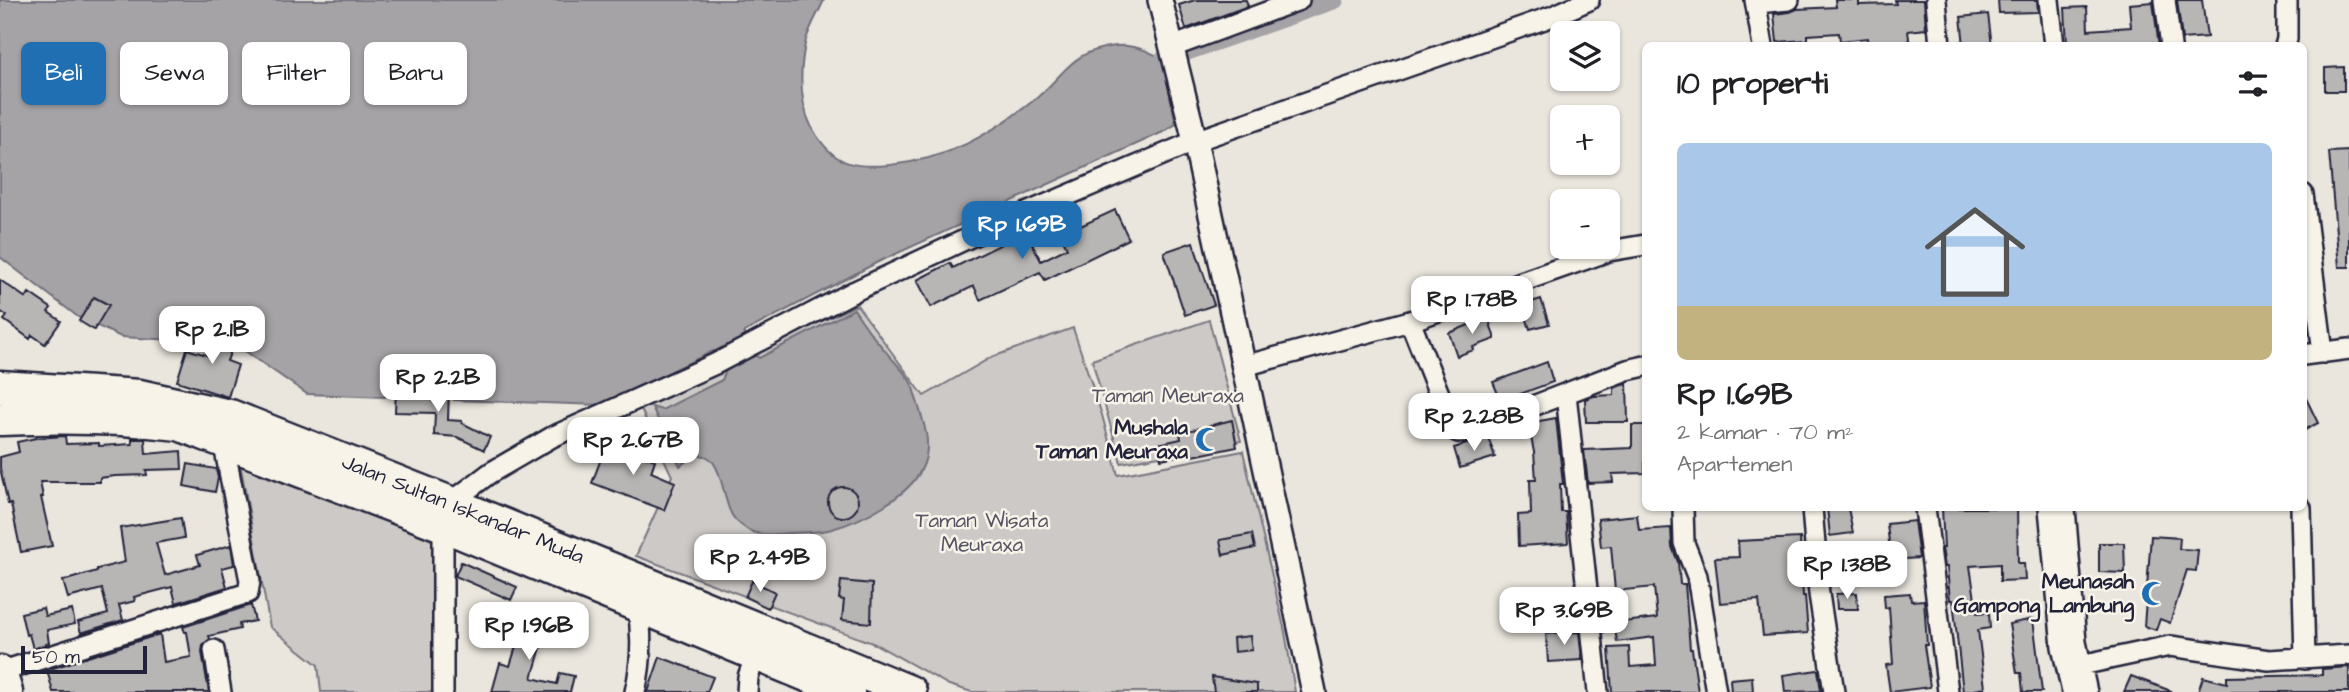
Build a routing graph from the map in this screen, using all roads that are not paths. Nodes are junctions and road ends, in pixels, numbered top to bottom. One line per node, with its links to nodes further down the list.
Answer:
1 (1160, 0): 16 (street)
2 (1299, 0): 16 (street)
3 (1589, 0): 17 (street)
4 (1789, 0): 10 (street)
5 (1936, 0): 12 (street)
6 (2049, 0): 13 (street)
7 (2165, 0): 14 (street)
8 (2287, 0): 9 (street); 15 (street)
9 (2295, 0)
10 (1756, 1): 11 (street)
11 (1762, 42)
12 (1940, 42)
13 (2054, 42)
14 (2170, 42)
15 (2286, 42)
16 (1173, 52): 17 (street)
17 (1194, 137): 23 (street); 35 (street)
18 (1642, 246): 20 (street)
19 (2307, 258): 22 (street)
20 (1410, 321): 23 (street); 26 (street)
21 (2349, 349): 22 (street)
22 (2313, 354)
23 (1244, 366): 50 (street)
24 (1642, 367): 26 (street)
25 (0, 387): 35 (highway, Jalan Sultan Iskandar Muda)
26 (1566, 394): 51 (street)
27 (0, 419): 28 (highway, Jalan Sultan Iskandar Muda)
28 (223, 440): 35 (highway, Jalan Sultan Iskandar Muda); 42 (street)
29 (1683, 511): 52 (street)
30 (1812, 511): 53 (street)
31 (1925, 511): 54 (street)
32 (2049, 511): 55 (street)
33 (2065, 511): 41 (street)
34 (2301, 511): 40 (street)
35 (447, 514): 36 (highway, Jalan Sultan Iskandar Muda); 45 (street); 49 (highway, Jalan Sultan Iskandar Muda)
36 (637, 604): 38 (highway, Jalan Sultan Iskandar Muda); 46 (street)
37 (214, 650): 44 (street)
38 (756, 654): 47 (street); 48 (highway, Jalan Sultan Iskandar Muda)
39 (2349, 655): 40 (street)
40 (2305, 659): 41 (street)
41 (2081, 665): 56 (street)
42 (0, 672): 43 (highway)
43 (6, 692)
44 (221, 692)
45 (443, 692)
46 (635, 692)
47 (747, 692)
48 (848, 692)
49 (910, 692)
50 (1314, 692)
51 (1598, 692)
52 (1716, 692)
53 (1834, 692)
54 (1948, 692)
55 (2072, 692)
56 (2087, 692)

